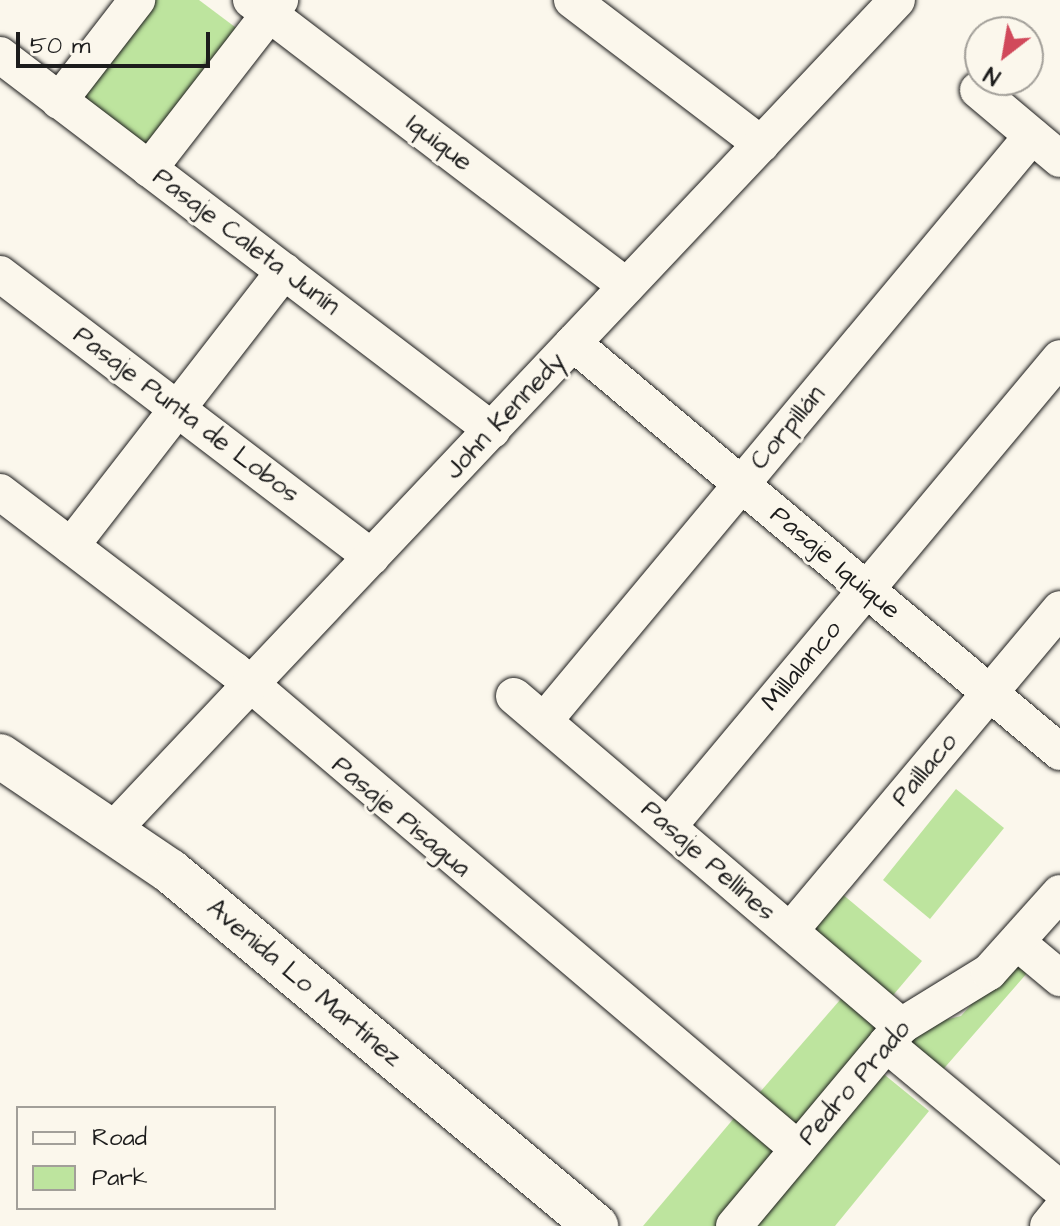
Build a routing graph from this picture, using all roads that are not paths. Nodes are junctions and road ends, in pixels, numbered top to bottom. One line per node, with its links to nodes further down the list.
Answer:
1 (137, 0): 7 (street)
2 (572, 0): 9 (street)
3 (267, 5): 11 (street); 14 (street, Iquique)
4 (879, 6): 9 (street, John Kennedy)
5 (0, 55): 7 (street, Pasaje Caleta Junín)
6 (985, 96): 8 (street)
7 (59, 101): 11 (street, Pasaje Caleta Junín)
8 (1032, 136): 10 (street); 19 (street, Corpillán)
9 (761, 144): 14 (street, John Kennedy)
10 (1060, 159)
11 (149, 169): 12 (street, Pasaje Caleta Junín)
12 (284, 271): 17 (street); 18 (street, Pasaje Caleta Junín)
13 (0, 274): 17 (street, Pasaje Punta de Lobos)
14 (627, 286): 15 (street, John Kennedy)
15 (573, 343): 18 (street, John Kennedy); 19 (street, Pasaje Iquique)
16 (1060, 358): 23 (street, Millalanco)
17 (177, 408): 21 (street); 22 (street, Pasaje Punta de Lobos)
18 (492, 430): 22 (street, John Kennedy)
19 (741, 484): 23 (street, Pasaje Iquique); 28 (street, Corpillán)
20 (0, 492): 21 (street, Pasaje Pisagua)
21 (71, 546): 25 (street, Pasaje Pisagua)
22 (372, 557): 25 (street, John Kennedy)
23 (866, 590): 26 (street, Pasaje Iquique); 31 (street, Millalanco)
24 (1060, 609): 26 (street, Paillaco)
25 (250, 687): 32 (street, John Kennedy); 38 (street, Pasaje Pisagua)
26 (989, 693): 29 (street, Pasaje Iquique); 34 (street, Paillaco)
27 (514, 696): 28 (street, Pasaje Pellines)
28 (544, 721): 31 (street, Pasaje Pellines)
29 (1060, 752)
30 (0, 756): 32 (main road, Avenida Lo Martínez)
31 (668, 827): 34 (street, Pasaje Pellines)
32 (112, 831): 41 (main road, Avenida Lo Martínez)
33 (1060, 893): 35 (street, Pedro Prado)
34 (790, 931): 37 (street, Pasaje Pellines)
35 (1018, 943): 36 (street); 37 (street, Pedro Prado)
36 (1060, 978)
37 (894, 1035): 38 (street, Pedro Prado); 39 (street, Pasaje Pellines)
38 (798, 1149): 42 (street, Pedro Prado)
39 (1060, 1189)
40 (1060, 1211): 43 (street)
41 (596, 1226)
42 (734, 1226)
43 (1048, 1226)

